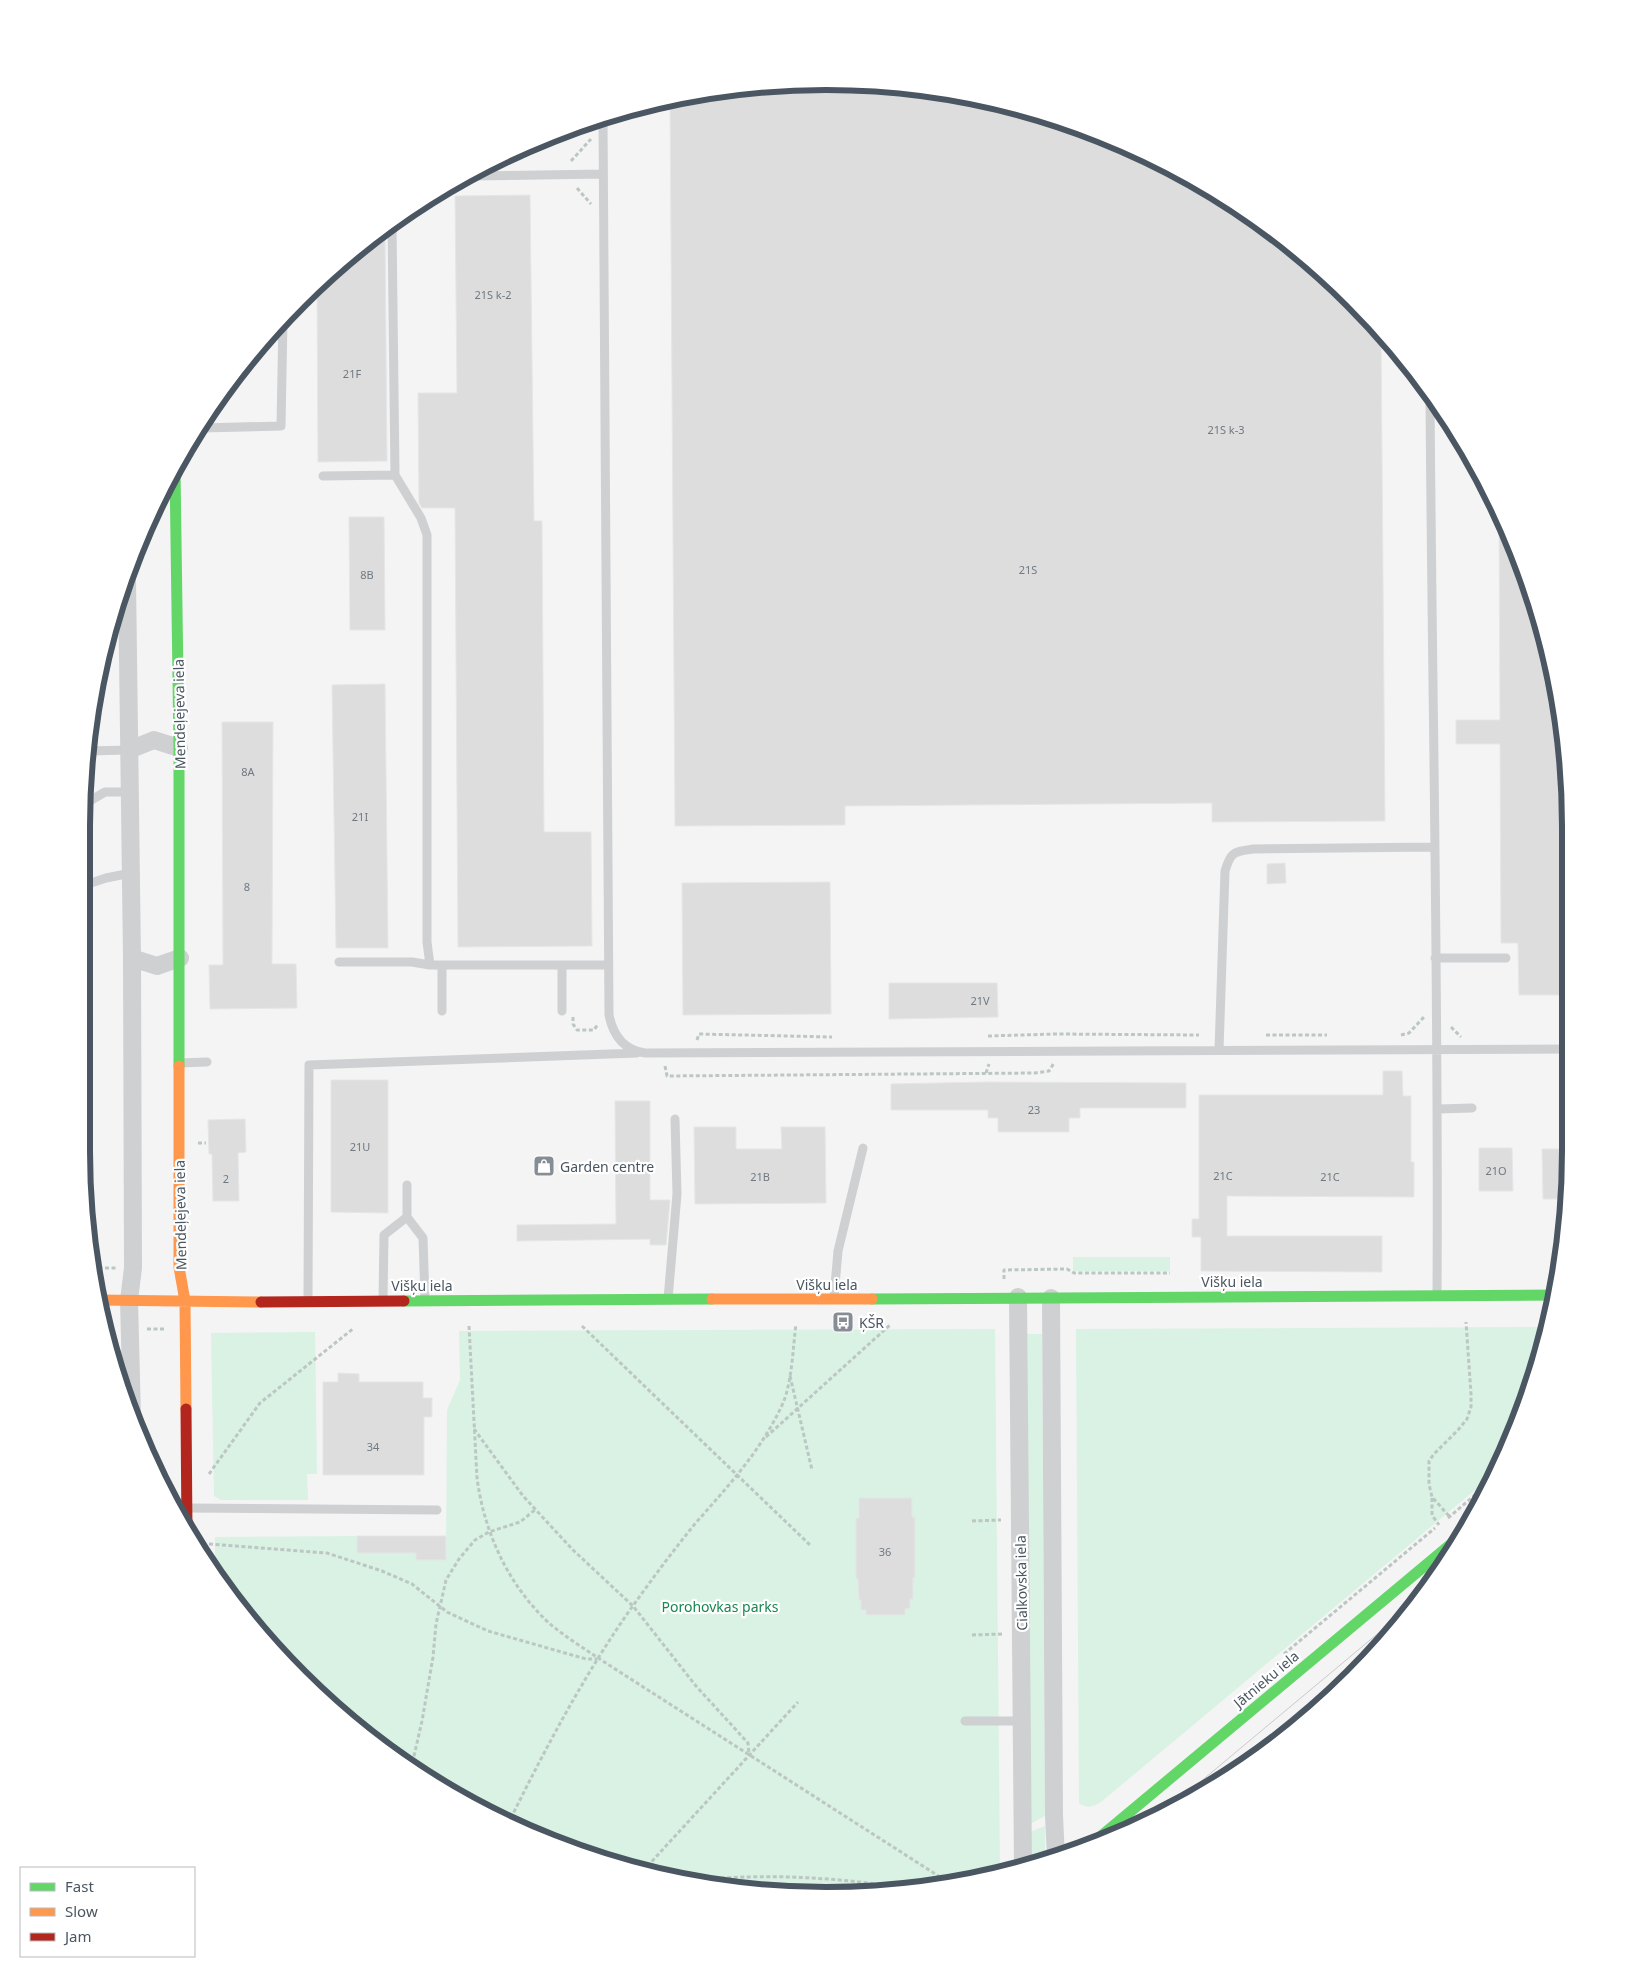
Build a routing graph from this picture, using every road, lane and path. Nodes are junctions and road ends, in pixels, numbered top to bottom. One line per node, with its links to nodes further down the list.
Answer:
1 (603, 125): 4 (lane)
2 (594, 136): 3 (path)
3 (569, 163)
4 (603, 174): 5 (lane); 27 (lane)
5 (482, 176)
6 (392, 232): 10 (lane)
7 (283, 331): 9 (lane)
8 (1430, 406): 19 (lane)
9 (207, 428)
10 (395, 474): 11 (lane); 28 (lane)
11 (323, 476)
12 (175, 483): 14 (street, Mendeļejeva iela)
13 (126, 598): 15 (street)
14 (179, 748): 15 (street); 23 (street, Mendeļejeva iela)
15 (129, 750): 16 (lane); 17 (street)
16 (94, 751)
17 (130, 792): 18 (lane); 20 (street)
18 (91, 800)
19 (1434, 847): 24 (lane); 40 (lane)
20 (131, 873): 21 (lane); 22 (street)
21 (90, 883)
22 (132, 958): 23 (street); 72 (street)
23 (180, 958): 53 (street, Mendeļejeva iela)
24 (1435, 958): 25 (lane); 33 (lane)
25 (1506, 958)
26 (339, 962): 28 (lane)
27 (608, 964): 30 (lane); 49 (lane)
28 (430, 965): 29 (lane)
29 (442, 965): 30 (lane); 31 (lane)
30 (562, 965): 32 (lane)
31 (442, 1011)
32 (562, 1011)
33 (1436, 1014): 41 (path); 44 (lane); 45 (path)
34 (573, 1016): 36 (path)
35 (598, 1017): 36 (path)
36 (597, 1027): 37 (path)
37 (602, 1034)
38 (1256, 1035): 39 (path)
39 (1332, 1035)
40 (1219, 1036): 43 (path); 47 (lane)
41 (1400, 1036)
42 (834, 1037): 48 (path)
43 (981, 1037)
44 (1436, 1049): 45 (lane); 47 (lane); 57 (lane)
45 (1467, 1049): 46 (lane)
46 (1562, 1049)
47 (1219, 1050): 48 (lane)
48 (693, 1052): 49 (lane)
49 (645, 1053): 77 (lane)
50 (664, 1060): 55 (path)
51 (991, 1060): 55 (path)
52 (1046, 1060): 55 (path)
53 (178, 1062): 54 (lane); 73 (street, Mendeļejeva iela)
54 (207, 1062)
55 (986, 1074)
56 (1472, 1108): 57 (lane)
57 (1438, 1109): 67 (lane)
58 (676, 1119): 76 (lane)
59 (863, 1148): 70 (lane)
60 (407, 1185): 61 (lane)
61 (407, 1217): 74 (lane); 75 (lane)
62 (100, 1268): 63 (path)
63 (121, 1268)
64 (1004, 1270): 65 (path)
65 (1170, 1273)
66 (1548, 1294): 67 (street, Višķu iela)
67 (1437, 1296): 69 (street, Višķu iela)
68 (1018, 1297): 69 (street, Višķu iela); 70 (street, Višķu iela); 114 (street, Cialkovska iela)
69 (1051, 1298): 119 (street)
70 (834, 1299): 76 (street, Višķu iela)
71 (105, 1300): 72 (street, Višķu iela)
72 (129, 1300): 73 (street, Višķu iela); 87 (street)
73 (186, 1300): 77 (street, Višķu iela); 95 (street, Mendeļejeva iela)
74 (382, 1300): 75 (street, Višķu iela); 77 (street, Višķu iela)
75 (425, 1300): 76 (street, Višķu iela)
76 (668, 1300)
77 (308, 1301)
78 (1466, 1322): 94 (path)
79 (796, 1324): 86 (path)
80 (890, 1325): 88 (path)
81 (469, 1326): 89 (path)
82 (582, 1326): 93 (path)
83 (141, 1328): 85 (path)
84 (354, 1328): 92 (path)
85 (174, 1329)
86 (789, 1373): 88 (path); 90 (path)
87 (131, 1394)
88 (798, 1409): 90 (path); 91 (path)
89 (474, 1428): 97 (path); 103 (path)
90 (764, 1439): 93 (path)
91 (812, 1470)
92 (209, 1474)
93 (739, 1475): 105 (path); 108 (path)
94 (1432, 1497): 99 (path); 102 (path)
95 (187, 1508): 96 (lane); 98 (street, Mendeļejeva iela)
96 (437, 1510)
97 (536, 1510): 103 (path); 108 (path)
98 (187, 1515)
99 (1449, 1516)
100 (1001, 1520): 101 (path)
101 (972, 1521)
102 (1439, 1525)
103 (489, 1532): 107 (path); 111 (path)
104 (209, 1544): 107 (path)
105 (811, 1546)
106 (1443, 1551): 118 (street, Jātnieku iela)
107 (440, 1606): 111 (path); 116 (path)
108 (632, 1606): 111 (path); 115 (path)
109 (1002, 1634): 110 (path)
110 (972, 1635)
111 (598, 1658): 115 (path); 117 (path)
112 (798, 1702): 115 (path)
113 (965, 1721): 114 (lane)
114 (1022, 1721): 120 (street, Cialkovska iela)
115 (749, 1754): 121 (path); 122 (path)
116 (413, 1760)
117 (512, 1816)
118 (1107, 1832)
119 (1056, 1850)
120 (1023, 1860)
121 (648, 1865)
122 (942, 1878)
123 (720, 1879): 124 (path)
124 (882, 1884)

